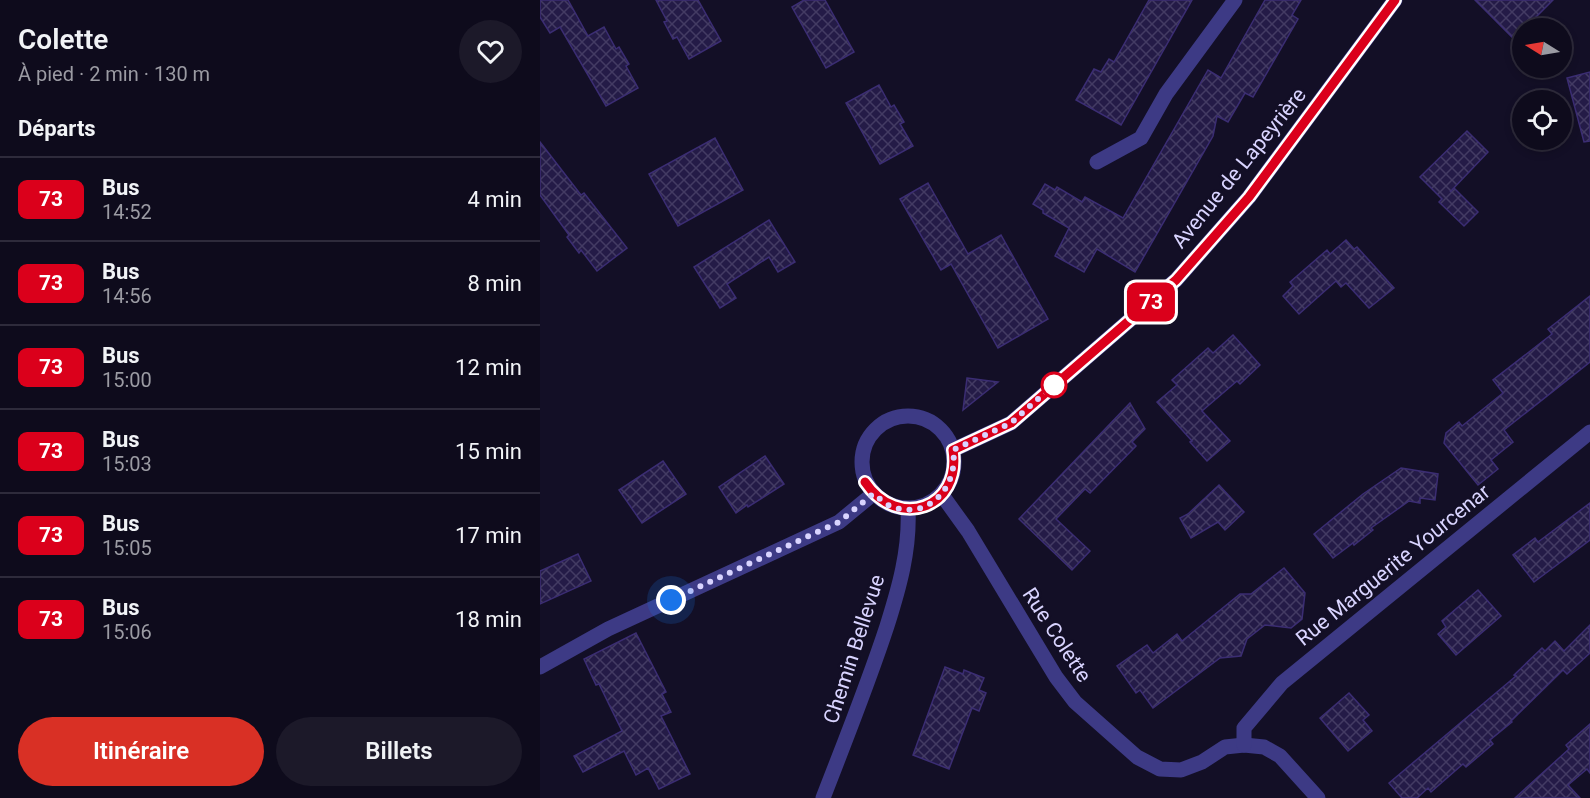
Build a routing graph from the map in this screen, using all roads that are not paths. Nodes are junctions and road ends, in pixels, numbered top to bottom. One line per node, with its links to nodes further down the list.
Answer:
1 (1235, 0): 3 (street)
2 (1395, 0): 5 (street, Avenue de Lapeyrière)
3 (1097, 162)
4 (1590, 432): 10 (street, Rue Marguerite Yourcenar)
5 (953, 450): 6 (street); 7 (street)
6 (873, 494): 8 (street); 9 (street)
7 (942, 495): 8 (street); 10 (street, Rue Colette)
8 (908, 509): 11 (street, Chemin Bellevue)
9 (540, 667)
10 (1244, 745): 12 (street, Rue Colette)
11 (823, 798)
12 (1318, 798)

